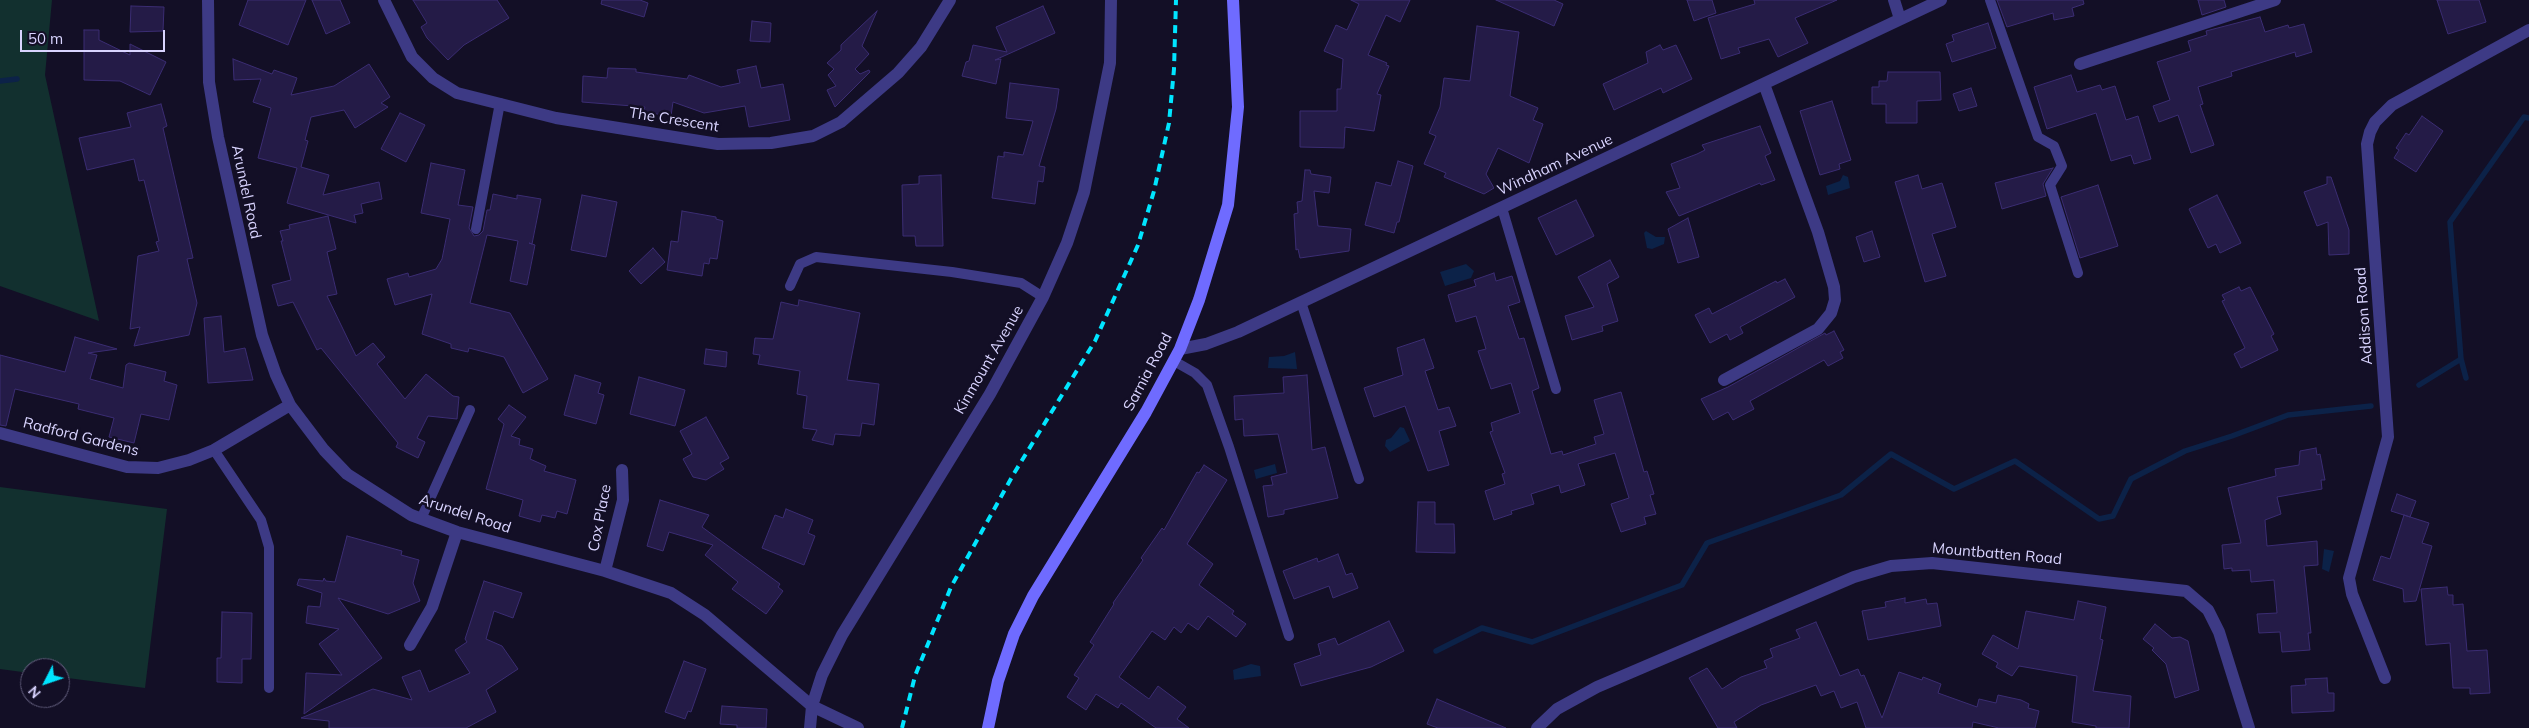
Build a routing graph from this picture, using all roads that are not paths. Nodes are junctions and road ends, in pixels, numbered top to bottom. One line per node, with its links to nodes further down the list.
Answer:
1 (208, 0): 25 (street, Arundel Road)
2 (384, 0): 14 (street, The Crescent)
3 (950, 0): 14 (street, The Crescent)
4 (1111, 0): 19 (street, Kinmount Avenue)
5 (1233, 0): 21 (main road, Sarnia Road)
6 (1894, 0): 10 (street)
7 (1941, 0): 10 (street, Windham Avenue)
8 (1990, 0): 17 (lane)
9 (2275, 0): 12 (street)
10 (1900, 19): 13 (street, Windham Avenue)
11 (2529, 30): 36 (street, Addison Road)
12 (2080, 64)
13 (1764, 84): 15 (street, Windham Avenue); 23 (street)
14 (500, 103): 16 (lane)
15 (1502, 208): 20 (street, Windham Avenue); 24 (lane)
16 (476, 229)
17 (2078, 273)
18 (790, 286): 19 (lane)
19 (1043, 297): 38 (street, Kinmount Avenue)
20 (1301, 302): 21 (street, Windham Avenue); 30 (lane)
21 (1180, 349): 22 (main road, Sarnia Road)
22 (1174, 361): 34 (lane); 41 (main road, Sarnia Road)
23 (1724, 380)
24 (1556, 389)
25 (290, 405): 28 (street, Radford Gardens); 31 (street, Arundel Road)
26 (470, 410): 31 (lane)
27 (0, 433): 28 (street, Radford Gardens)
28 (214, 450): 37 (lane)
29 (622, 470): 33 (street, Cox Place)
30 (1359, 479)
31 (421, 519): 32 (street, Arundel Road)
32 (457, 532): 33 (street, Arundel Road); 35 (street)
33 (605, 572): 38 (street, Arundel Road)
34 (1289, 636)
35 (410, 645)
36 (2385, 678)
37 (269, 688)
38 (812, 706): 39 (street, Kinmount Avenue); 40 (street, Arundel Road)
39 (810, 728)
40 (858, 728)
41 (988, 728)
42 (1537, 728): 43 (street, Mountbatten Road)
43 (2248, 728)

